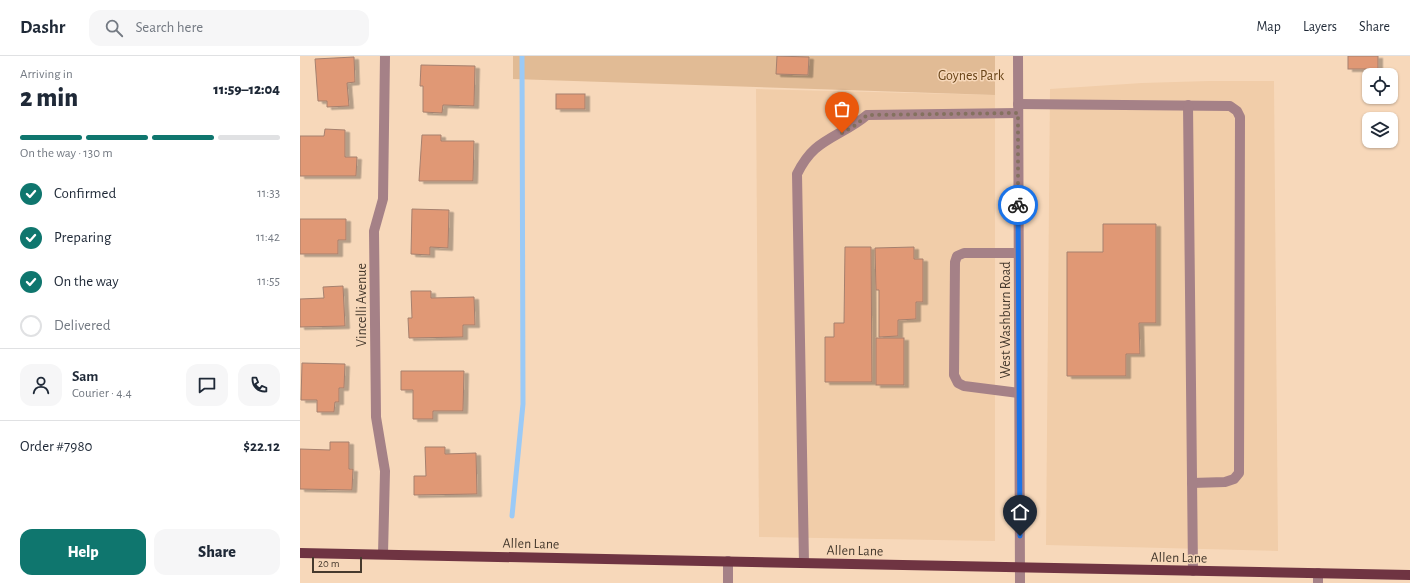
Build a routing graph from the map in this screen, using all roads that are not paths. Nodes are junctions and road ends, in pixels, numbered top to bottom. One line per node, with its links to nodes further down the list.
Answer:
1 (385, 56): 9 (street, Vincelli Avenue)
2 (1018, 56): 4 (street, West Washburn Road)
3 (1188, 106): 4 (street); 7 (street); 7 (street)
4 (1018, 109): 5 (street, West Washburn Road); 11 (street)
5 (1018, 253): 6 (street, West Washburn Road); 6 (street)
6 (1019, 393): 12 (street, West Washburn Road)
7 (1192, 483): 13 (street)
8 (300, 553): 9 (main road, Allen Lane)
9 (383, 554): 10 (main road, Allen Lane)
10 (728, 561): 11 (main road, Allen Lane); 16 (street)
11 (804, 563): 12 (main road, Allen Lane)
12 (1020, 567): 13 (main road, Allen Lane); 17 (street, West Washburn Road)
13 (1193, 571): 15 (main road, Allen Lane)
14 (1410, 575): 15 (main road, Allen Lane)
15 (1318, 578)
16 (728, 583)
17 (1020, 583)

